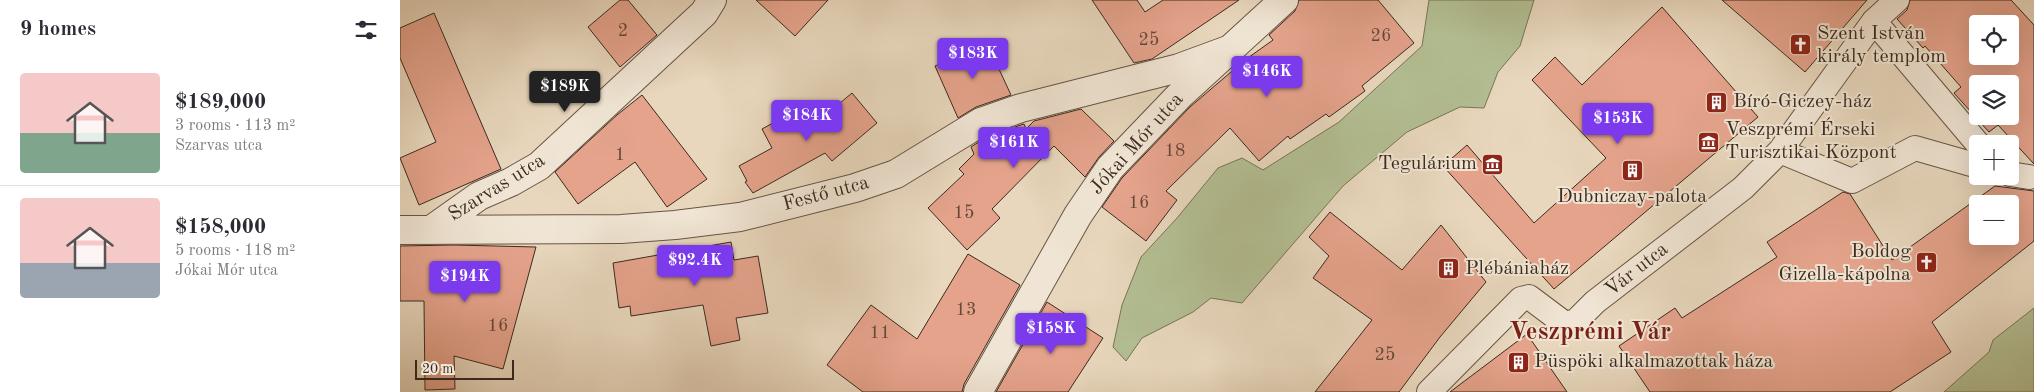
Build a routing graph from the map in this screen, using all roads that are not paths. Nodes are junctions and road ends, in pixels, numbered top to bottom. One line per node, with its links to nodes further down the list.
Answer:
1 (712, 0): 10 (street, Szarvas utca)
2 (1284, 0): 5 (street, Jókai Mór utca)
3 (1897, 0): 4 (street, Vár utca)
4 (1874, 21): 6 (street); 7 (street, Vár utca)
5 (1228, 50): 10 (street, Festő utca); 11 (street, Jókai Mór utca)
6 (1970, 135)
7 (1780, 151): 8 (street); 12 (street, Vár utca)
8 (1969, 163)
9 (400, 230): 10 (street, Festő utca)
10 (431, 230)
11 (978, 392)
12 (1429, 392)

